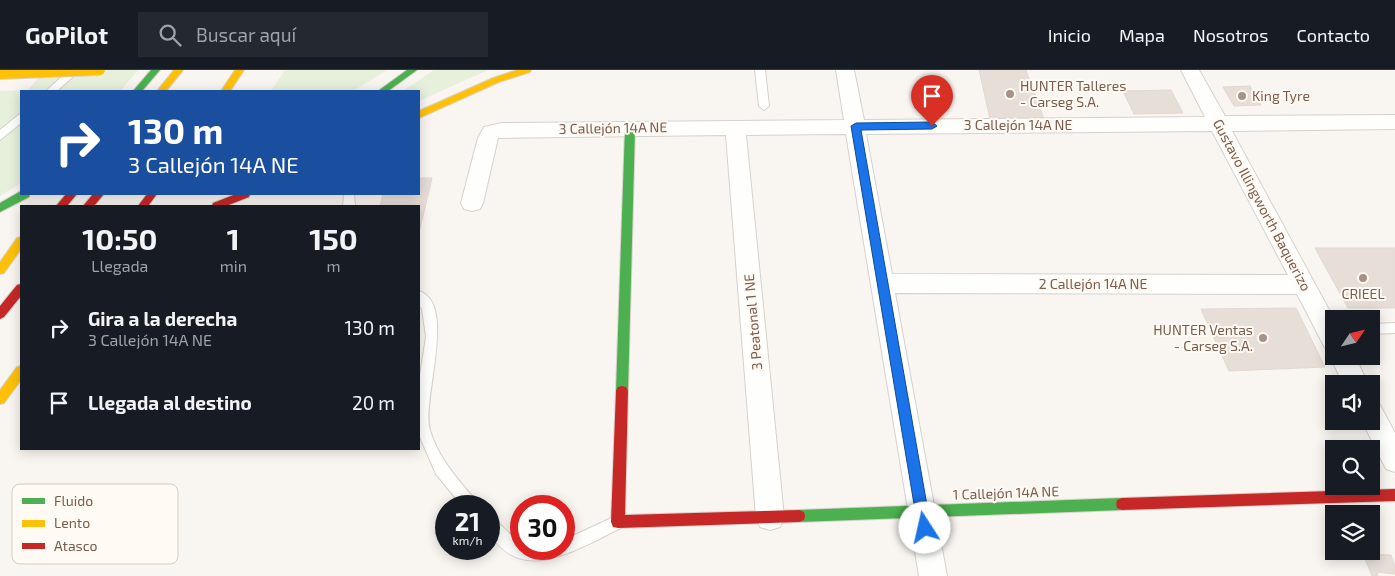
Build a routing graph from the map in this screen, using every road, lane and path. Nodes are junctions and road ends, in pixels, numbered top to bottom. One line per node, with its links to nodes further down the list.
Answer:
1 (76, 70): 12 (lane)
2 (100, 70): 11 (street, bridge)
3 (156, 70): 13 (street)
4 (181, 70): 14 (street); 15 (street)
5 (240, 70): 16 (street)
6 (413, 70): 17 (street)
7 (527, 70): 19 (street)
8 (760, 70): 18 (lane)
9 (845, 70): 23 (street)
10 (1190, 70): 22 (street, Gustavo Illingworth Baquerizo)
11 (0, 74)
12 (52, 90)
13 (138, 90)
14 (162, 90)
15 (170, 90)
16 (226, 90)
17 (383, 90)
18 (764, 106)
19 (420, 115)
20 (20, 118): 26 (lane)
21 (1395, 122): 22 (street, 3 Callejón 14A NE)
22 (1219, 123): 23 (street, 3 Callejón 14A NE); 42 (street, Gustavo Illingworth Baquerizo)
23 (856, 126): 24 (street, 3 Callejón 14A NE); 41 (street)
24 (736, 127): 25 (street, 3 Callejón 14A NE); 56 (street, 3 Peatonal 1 NE)
25 (630, 128): 32 (street, 3 Callejón 14A NE); 57 (street)
26 (0, 136)
27 (22, 195): 37 (street)
28 (71, 195): 33 (street)
29 (98, 195): 34 (street)
30 (228, 195): 35 (street)
31 (243, 195): 36 (street)
32 (472, 203)
33 (62, 205)
34 (89, 205)
35 (214, 205)
36 (219, 205)
37 (0, 208)
38 (20, 242): 40 (street)
39 (20, 251): 40 (street)
40 (0, 272)
41 (882, 283): 42 (street, 2 Callejón 14A NE); 55 (street)
42 (1304, 285): 46 (street, Gustavo Illingworth Baquerizo)
43 (20, 289): 45 (street)
44 (420, 297): 54 (lane)
45 (0, 314)
46 (1325, 322)
47 (1395, 328): 48 (lane)
48 (1380, 329)
49 (20, 372): 50 (street)
50 (0, 399)
51 (1380, 430): 52 (street)
52 (1395, 460)
53 (1395, 494): 55 (street, 1 Callejón 14A NE)
54 (462, 495)
55 (922, 511): 56 (street, 1 Callejón 14A NE); 61 (street)
56 (770, 517): 57 (street, 1 Callejón 14A NE)
57 (618, 522): 59 (lane)
58 (500, 536): 60 (lane)
59 (575, 542)
60 (510, 547)
61 (933, 576)

